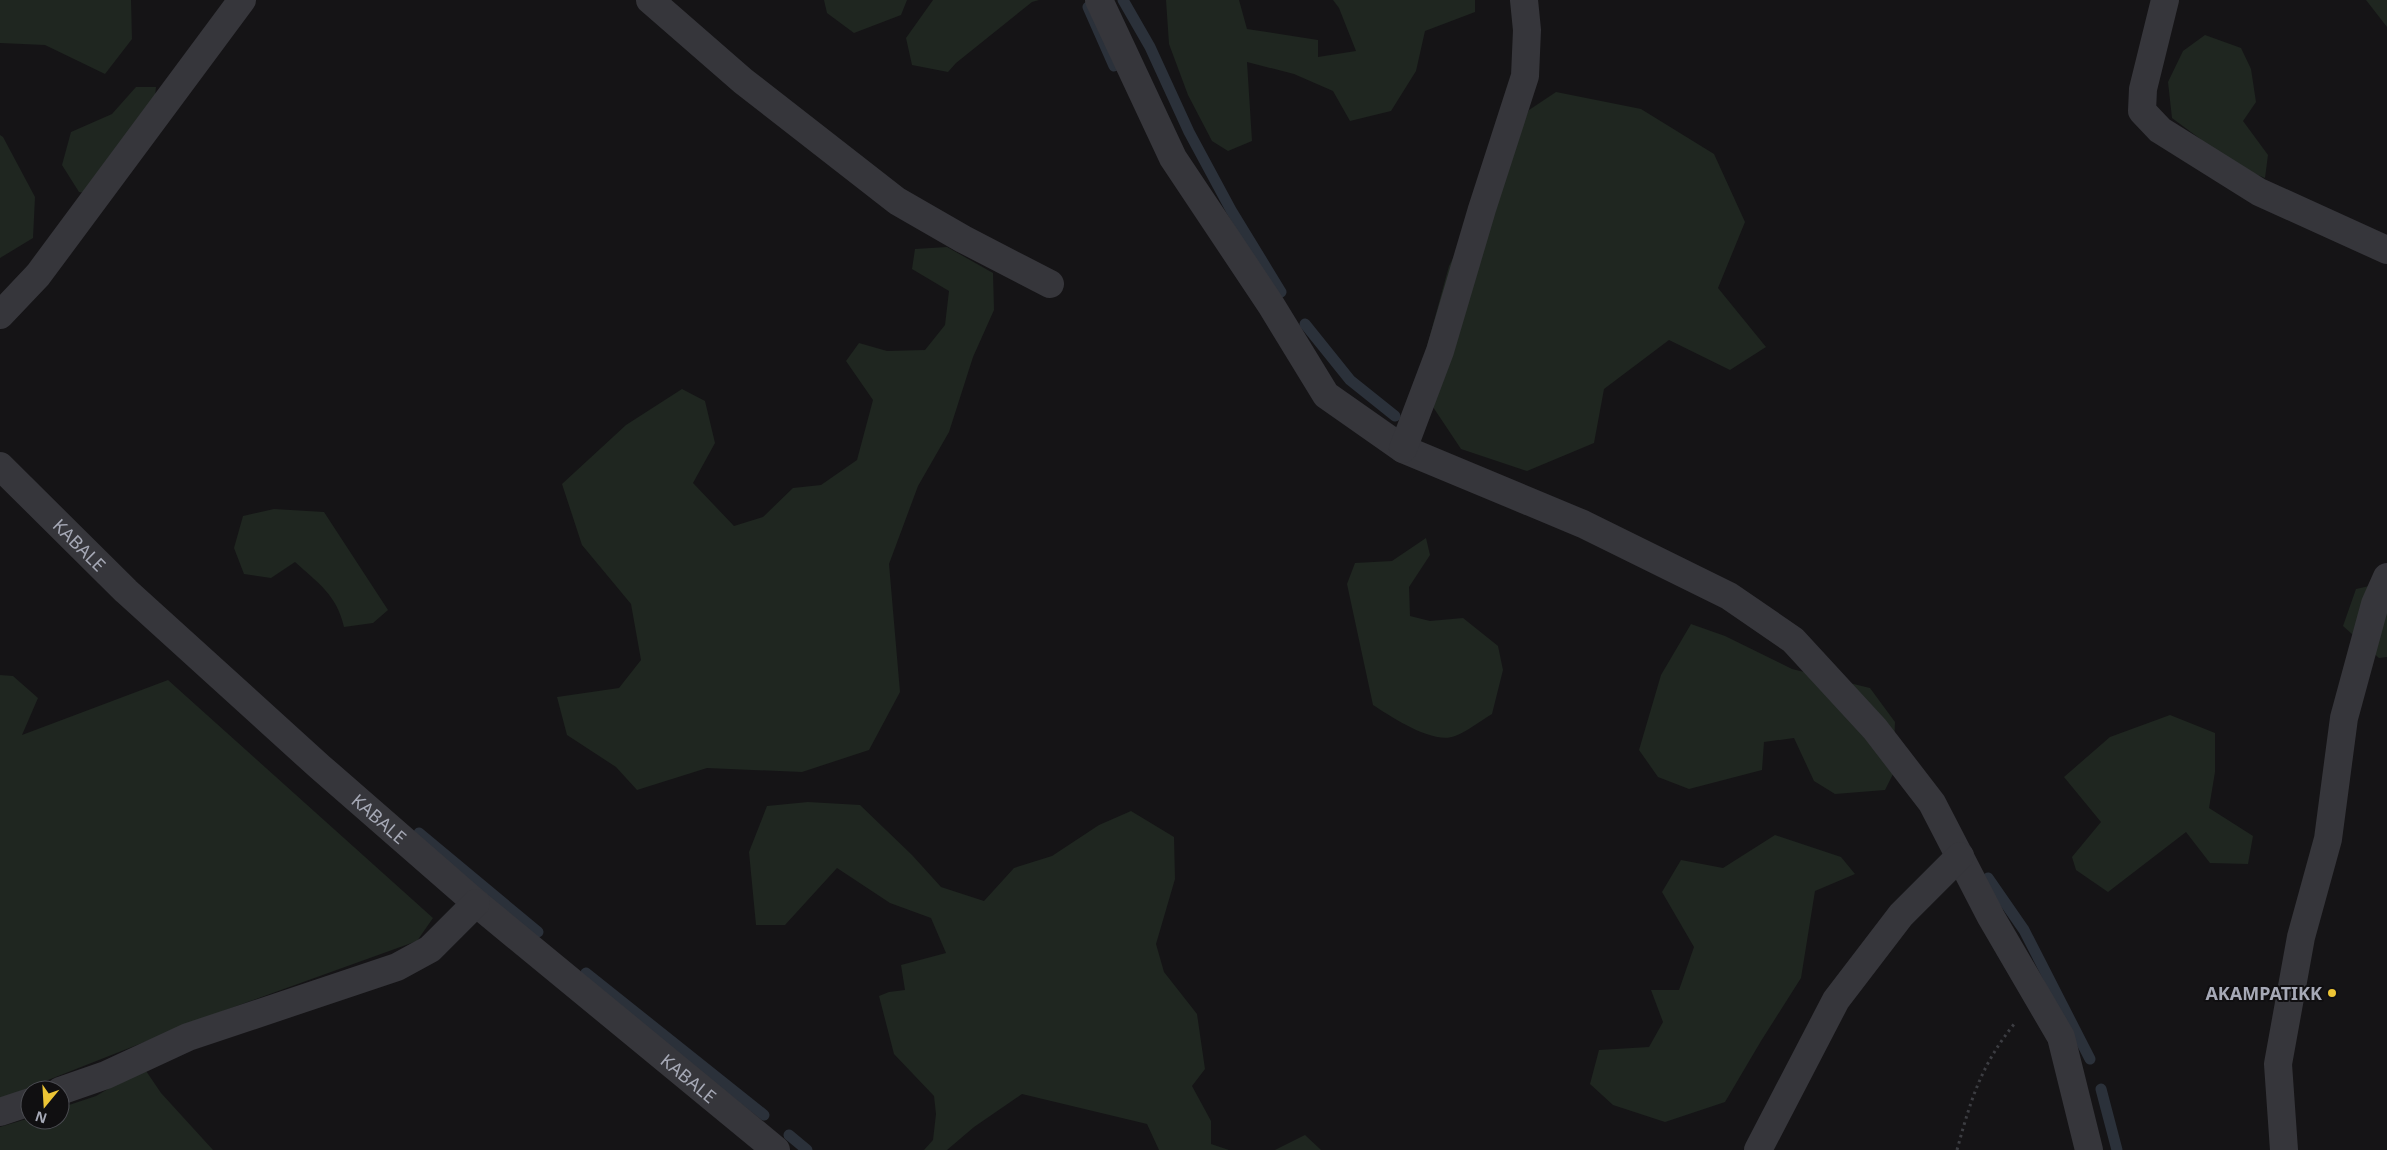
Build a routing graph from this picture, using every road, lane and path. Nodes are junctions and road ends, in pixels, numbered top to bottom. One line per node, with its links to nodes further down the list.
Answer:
1 (242, 0): 8 (street)
2 (650, 0): 7 (street)
3 (1099, 0): 9 (street)
4 (1524, 0): 9 (street)
5 (2165, 0): 6 (street)
6 (2387, 250)
7 (1050, 284)
8 (0, 315)
9 (1403, 449): 12 (street)
10 (0, 466): 13 (street, KABALE)
11 (2387, 576): 22 (street)
12 (1960, 856): 14 (street); 19 (street)
13 (476, 903): 15 (street); 18 (street, KABALE)
14 (2040, 1002): 20 (path); 21 (street)
15 (70, 1088)
16 (20, 1105): 17 (street)
17 (0, 1112)
18 (776, 1150)
19 (1758, 1150)
20 (1957, 1150)
21 (2089, 1150)
22 (2284, 1150)

